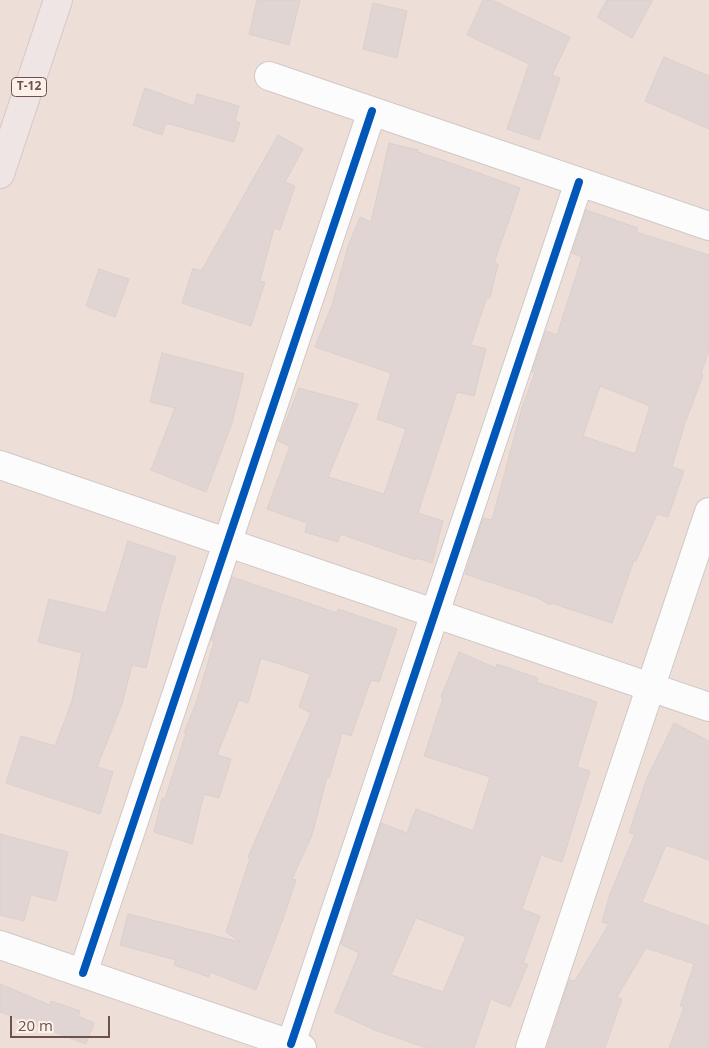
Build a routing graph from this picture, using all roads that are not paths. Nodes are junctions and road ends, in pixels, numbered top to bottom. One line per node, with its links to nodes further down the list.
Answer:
1 (58, 0): 4 (highway, T-12)
2 (269, 76): 3 (street)
3 (372, 111): 5 (street); 9 (street)
4 (0, 174)
5 (579, 182): 6 (street); 10 (street)
6 (709, 226)
7 (0, 465): 9 (street)
8 (709, 512): 11 (street)
9 (227, 543): 10 (street); 14 (street)
10 (434, 613): 11 (street); 15 (street)
11 (650, 687): 12 (street); 16 (street)
12 (709, 707)
13 (0, 945): 14 (street)
14 (83, 973): 15 (street)
15 (297, 1046)
16 (530, 1048)

